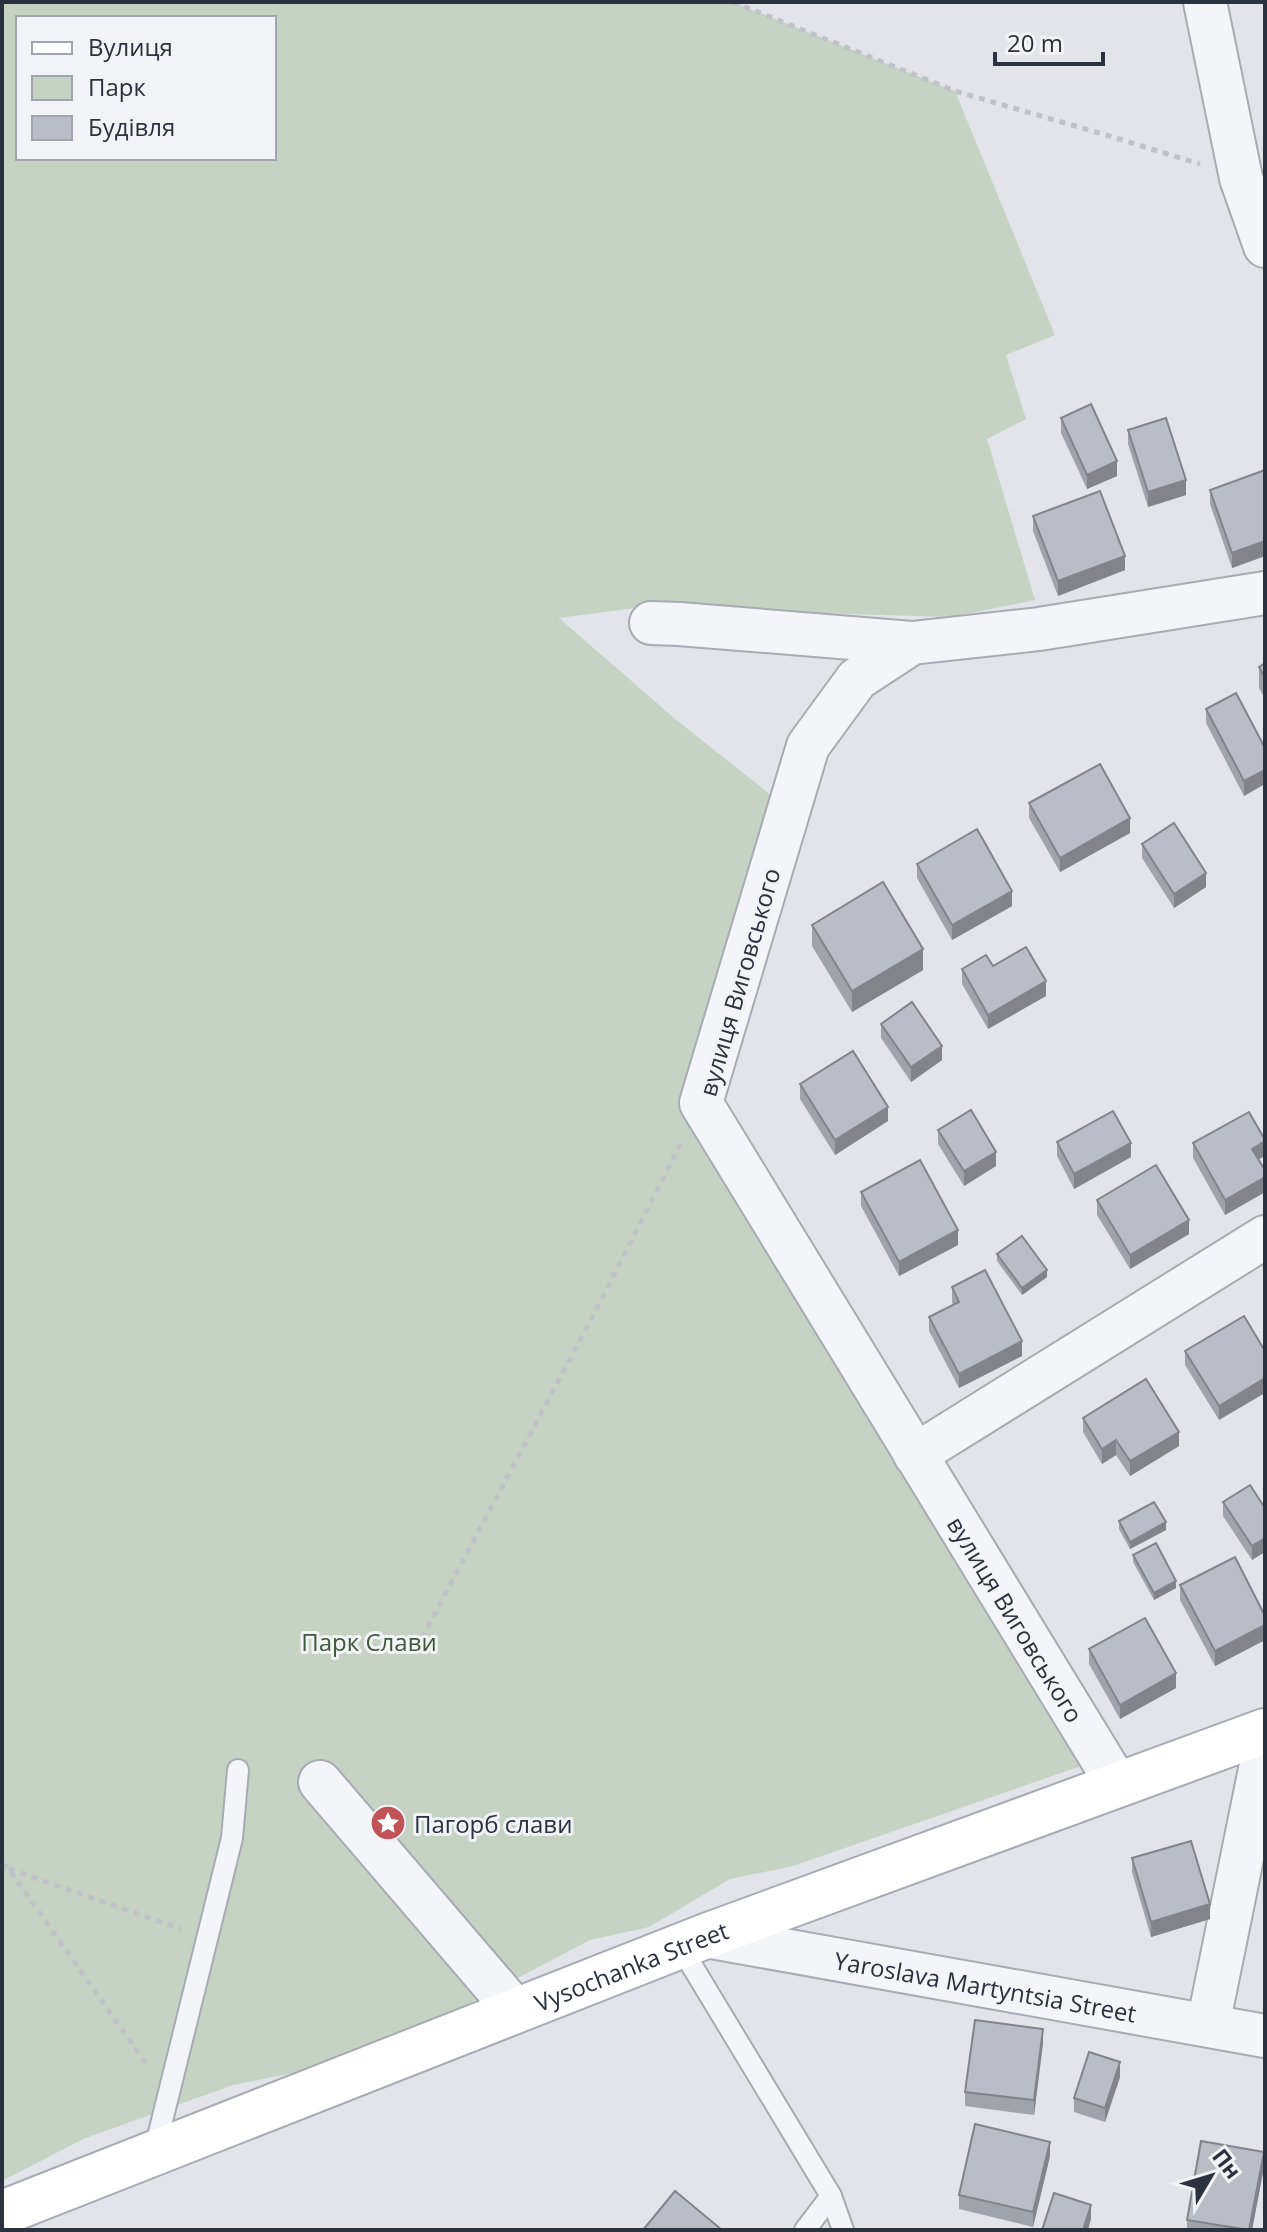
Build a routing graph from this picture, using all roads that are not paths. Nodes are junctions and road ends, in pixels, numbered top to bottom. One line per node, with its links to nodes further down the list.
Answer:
1 (1205, 2): 2 (street)
2 (1265, 246)
3 (1265, 593): 5 (street, вулиця Виговського)
4 (651, 623): 5 (street, вулиця Виговського)
5 (912, 643): 7 (street, вулиця Виговського)
6 (1265, 1237): 7 (street)
7 (915, 1455): 12 (street, вулиця Виговського)
8 (1265, 1731): 12 (street, Vysochanka Street)
9 (1265, 1745): 15 (street)
10 (238, 1770): 17 (lane)
11 (320, 1782): 14 (street)
12 (1117, 1784): 13 (street, Vysochanka Street)
13 (693, 1941): 14 (street, Vysochanka Street); 15 (street, Yaroslava Martyntsia Street); 18 (lane)
14 (516, 2011): 17 (street, Vysochanka Street)
15 (1208, 2025): 16 (street, Yaroslava Martyntsia Street)
16 (1265, 2036)
17 (154, 2153): 19 (street, Vysochanka Street)
18 (831, 2196): 20 (lane); 21 (lane)
19 (2, 2213)
20 (805, 2230)
21 (843, 2230)

